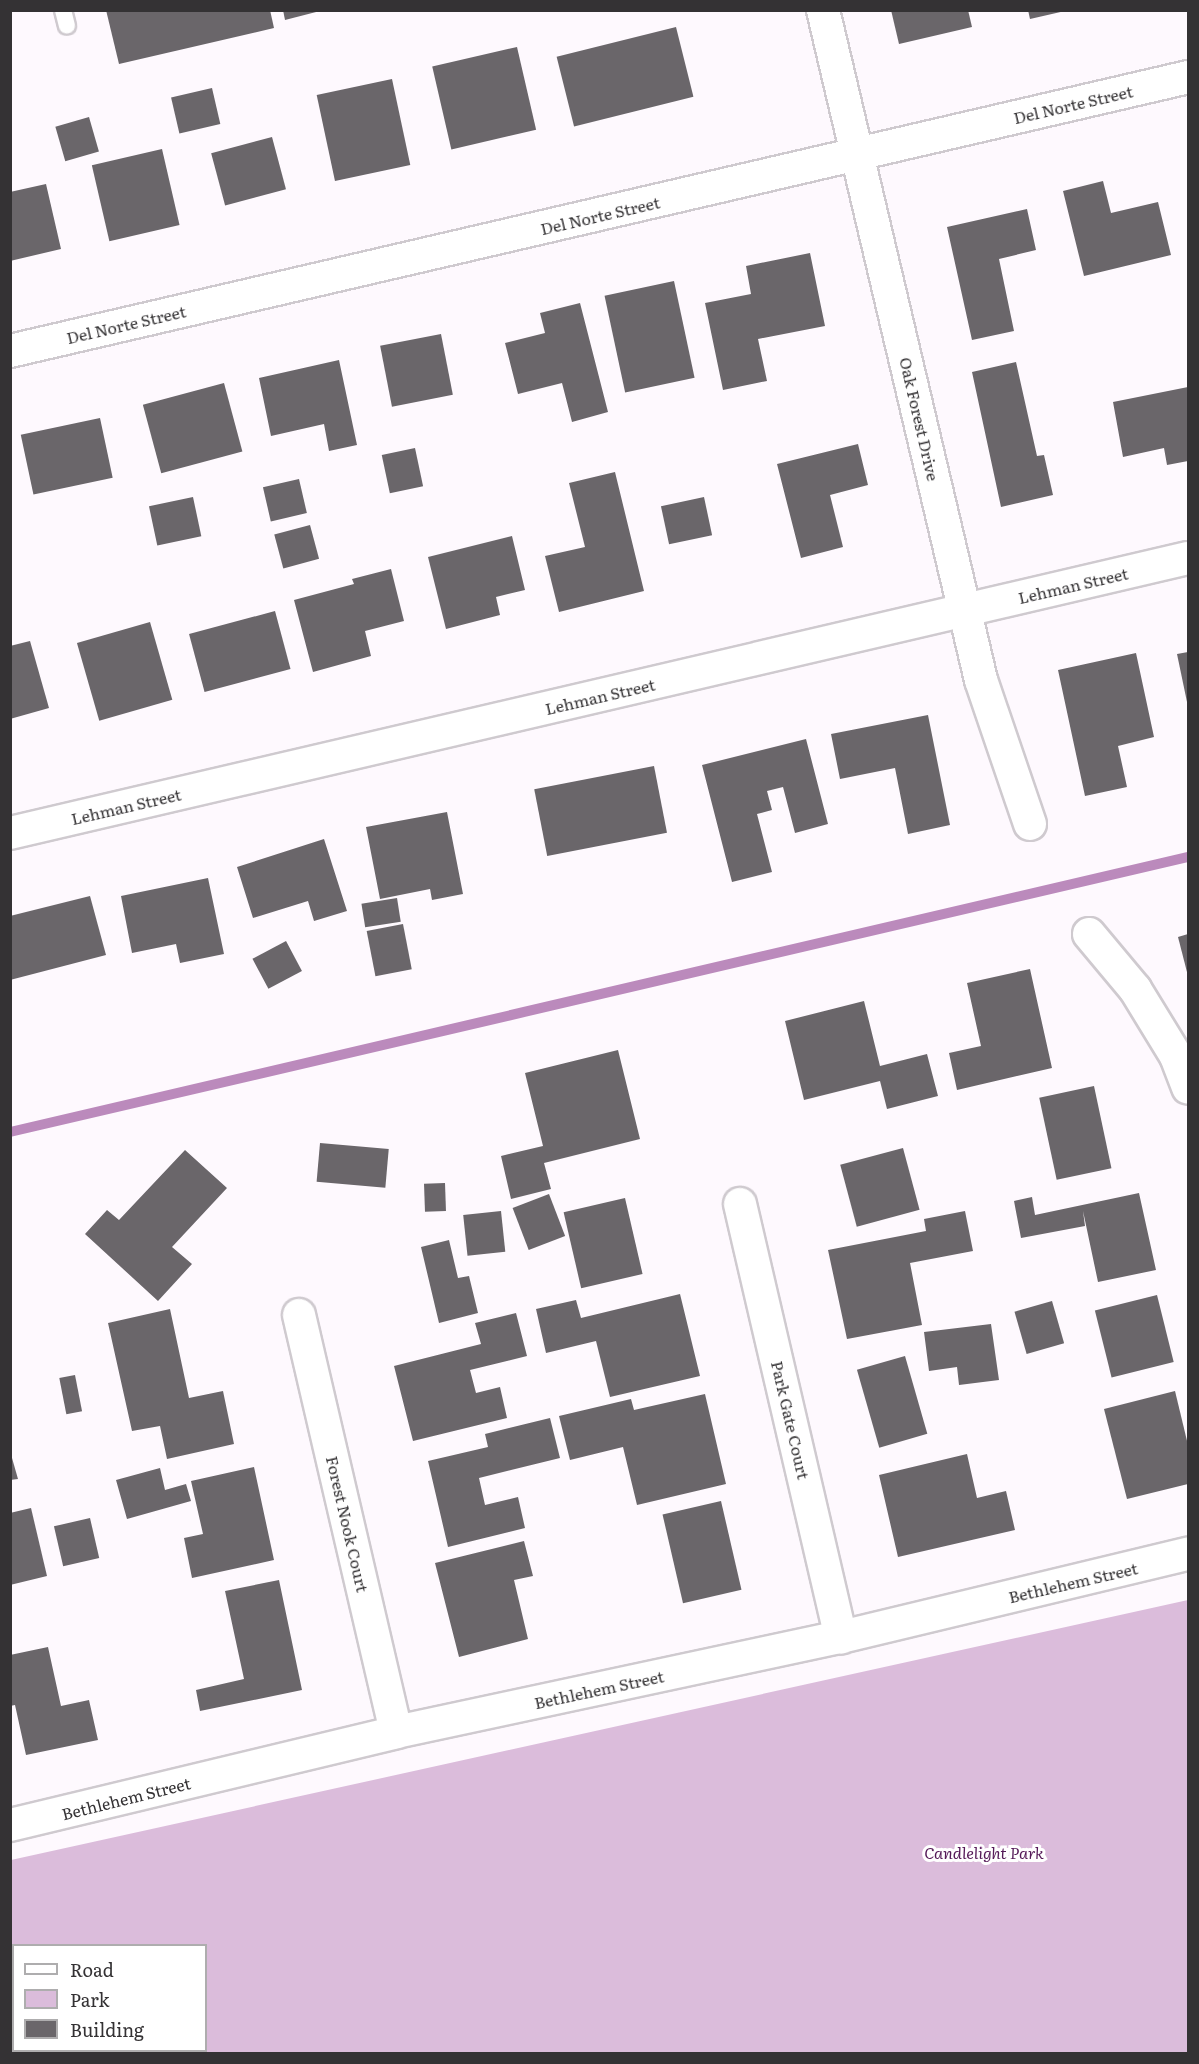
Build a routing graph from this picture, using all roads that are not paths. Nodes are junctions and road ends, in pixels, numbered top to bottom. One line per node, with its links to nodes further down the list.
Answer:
1 (824, 10): 3 (street, Oak Forest Drive)
2 (1188, 77): 3 (street, Del Norte Street)
3 (858, 155): 4 (street, Del Norte Street); 6 (street, Oak Forest Drive)
4 (10, 351)
5 (1188, 558): 6 (street, Lehman Street)
6 (964, 611): 7 (street, Oak Forest Drive); 8 (street, Lehman Street)
7 (1030, 824)
8 (10, 833)
9 (1089, 934): 10 (street)
10 (1188, 1088)
11 (740, 1204): 14 (street, Park Gate Court)
12 (299, 1315): 15 (street, Forest Nook Court)
13 (1188, 1554): 14 (street, Bethlehem Street)
14 (841, 1637): 15 (street, Bethlehem Street)
15 (396, 1732): 16 (street, Bethlehem Street)
16 (10, 1825)

